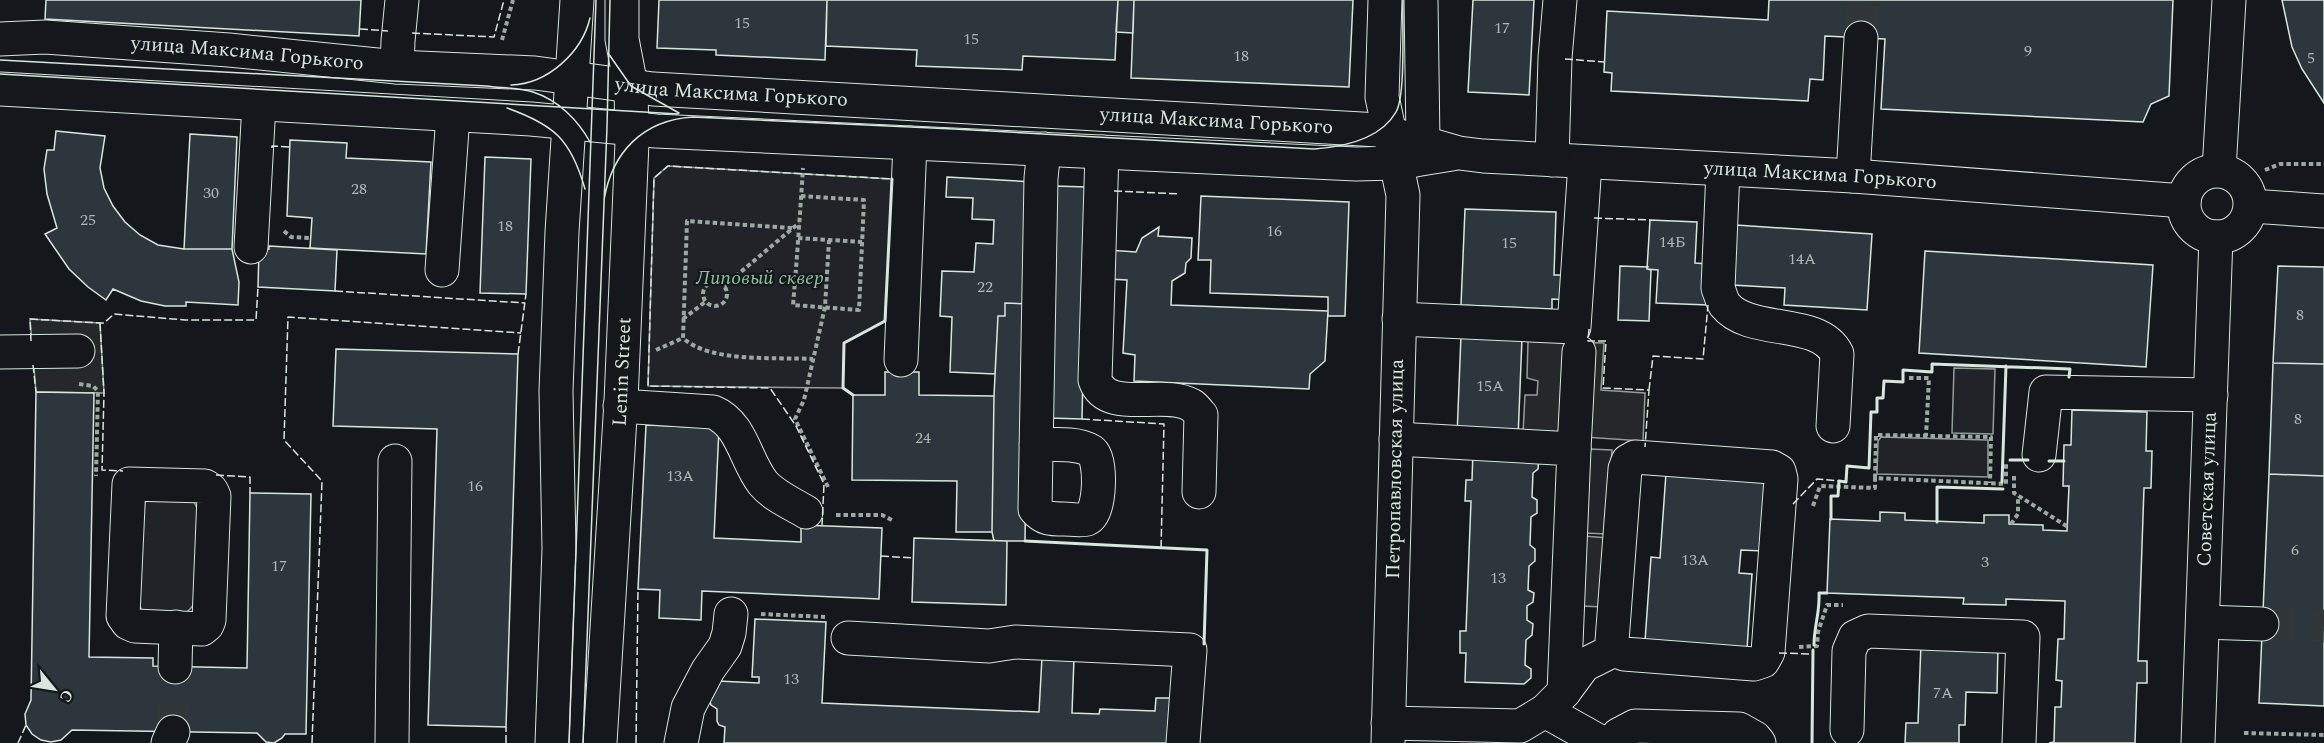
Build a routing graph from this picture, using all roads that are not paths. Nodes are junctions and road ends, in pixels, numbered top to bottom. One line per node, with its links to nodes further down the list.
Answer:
1 (402, 0): 10 (street)
2 (577, 0): 11 (street)
3 (622, 0): 12 (street, Lenin Street)
4 (1385, 0): 19 (street, Петропавловская улица)
5 (1421, 0): 19 (street, Петропавловская улица)
6 (1560, 0): 22 (street)
7 (2229, 0): 25 (street)
8 (1861, 38): 26 (street)
9 (0, 39): 10 (street, улица Максима Горького)
10 (397, 67): 11 (street, улица Максима Горького)
11 (573, 77): 12 (street, улица Максима Горького); 16 (street)
12 (631, 86): 17 (street, Lenin Street); 19 (street, улица Максима Горького)
13 (0, 89): 14 (street, улица Максима Горького)
14 (259, 104): 15 (street, улица Максима Горького); 31 (street)
15 (453, 115): 16 (street, улица Максима Горького); 32 (street)
16 (570, 122): 17 (street, улица Максима Горького); 60 (street)
17 (632, 129): 18 (street, улица Максима Горького); 39 (street, Lenin Street)
18 (910, 143): 20 (street, улица Максима Горького); 37 (street)
19 (1406, 149): 21 (street, улица Максима Горького); 22 (street, улица Максима Горького); 33 (street, Петропавловская улица)
20 (1044, 150): 21 (street, улица Максима Горького); 42 (street)
21 (1102, 152): 46 (street)
22 (1552, 160): 23 (street, улица Максима Горького)
23 (1585, 163): 24 (street, улица Максима Горького); 33 (street)
24 (1723, 170): 26 (street, улица Максима Горького); 40 (street)
25 (2219, 170): 27 (street); 28 (street)
26 (1853, 176): 27 (street, улица Максима Горького)
27 (2184, 201): 30 (street)
28 (2251, 206): 29 (street); 30 (street)
29 (2324, 211)
30 (2216, 237): 38 (street, Советская улица)
31 (251, 247)
32 (442, 270)
33 (1398, 319): 41 (street, Петропавловская улица)
34 (78, 351): 35 (street)
35 (0, 352)
36 (1580, 352): 43 (street)
37 (901, 360)
38 (2211, 395): 44 (street); 49 (street, Советская улица)
39 (620, 406): 47 (street); 61 (street, Lenin Street)
40 (1833, 426)
41 (1396, 439): 43 (street); 57 (street, Петропавловская улица)
42 (1036, 445)
43 (1575, 449): 55 (street)
44 (2039, 455)
45 (395, 461): 59 (street)
46 (1199, 492)
47 (824, 503)
48 (744, 614): 62 (street)
49 (2203, 622): 50 (street); 67 (street, Советская улица)
50 (2262, 624)
51 (176, 627): 51 (street); 54 (street)
52 (853, 638): 63 (street)
53 (1614, 650): 53 (street); 55 (street)
54 (175, 667)
55 (1555, 701): 57 (street); 58 (street)
56 (1847, 730): 66 (street)
57 (1388, 733)
58 (1585, 738)
59 (392, 743)
60 (552, 743)
61 (600, 743)
62 (681, 743)
63 (1184, 743)
64 (1613, 743): 65 (street)
65 (1759, 743)
66 (2019, 743)
67 (2198, 743)

